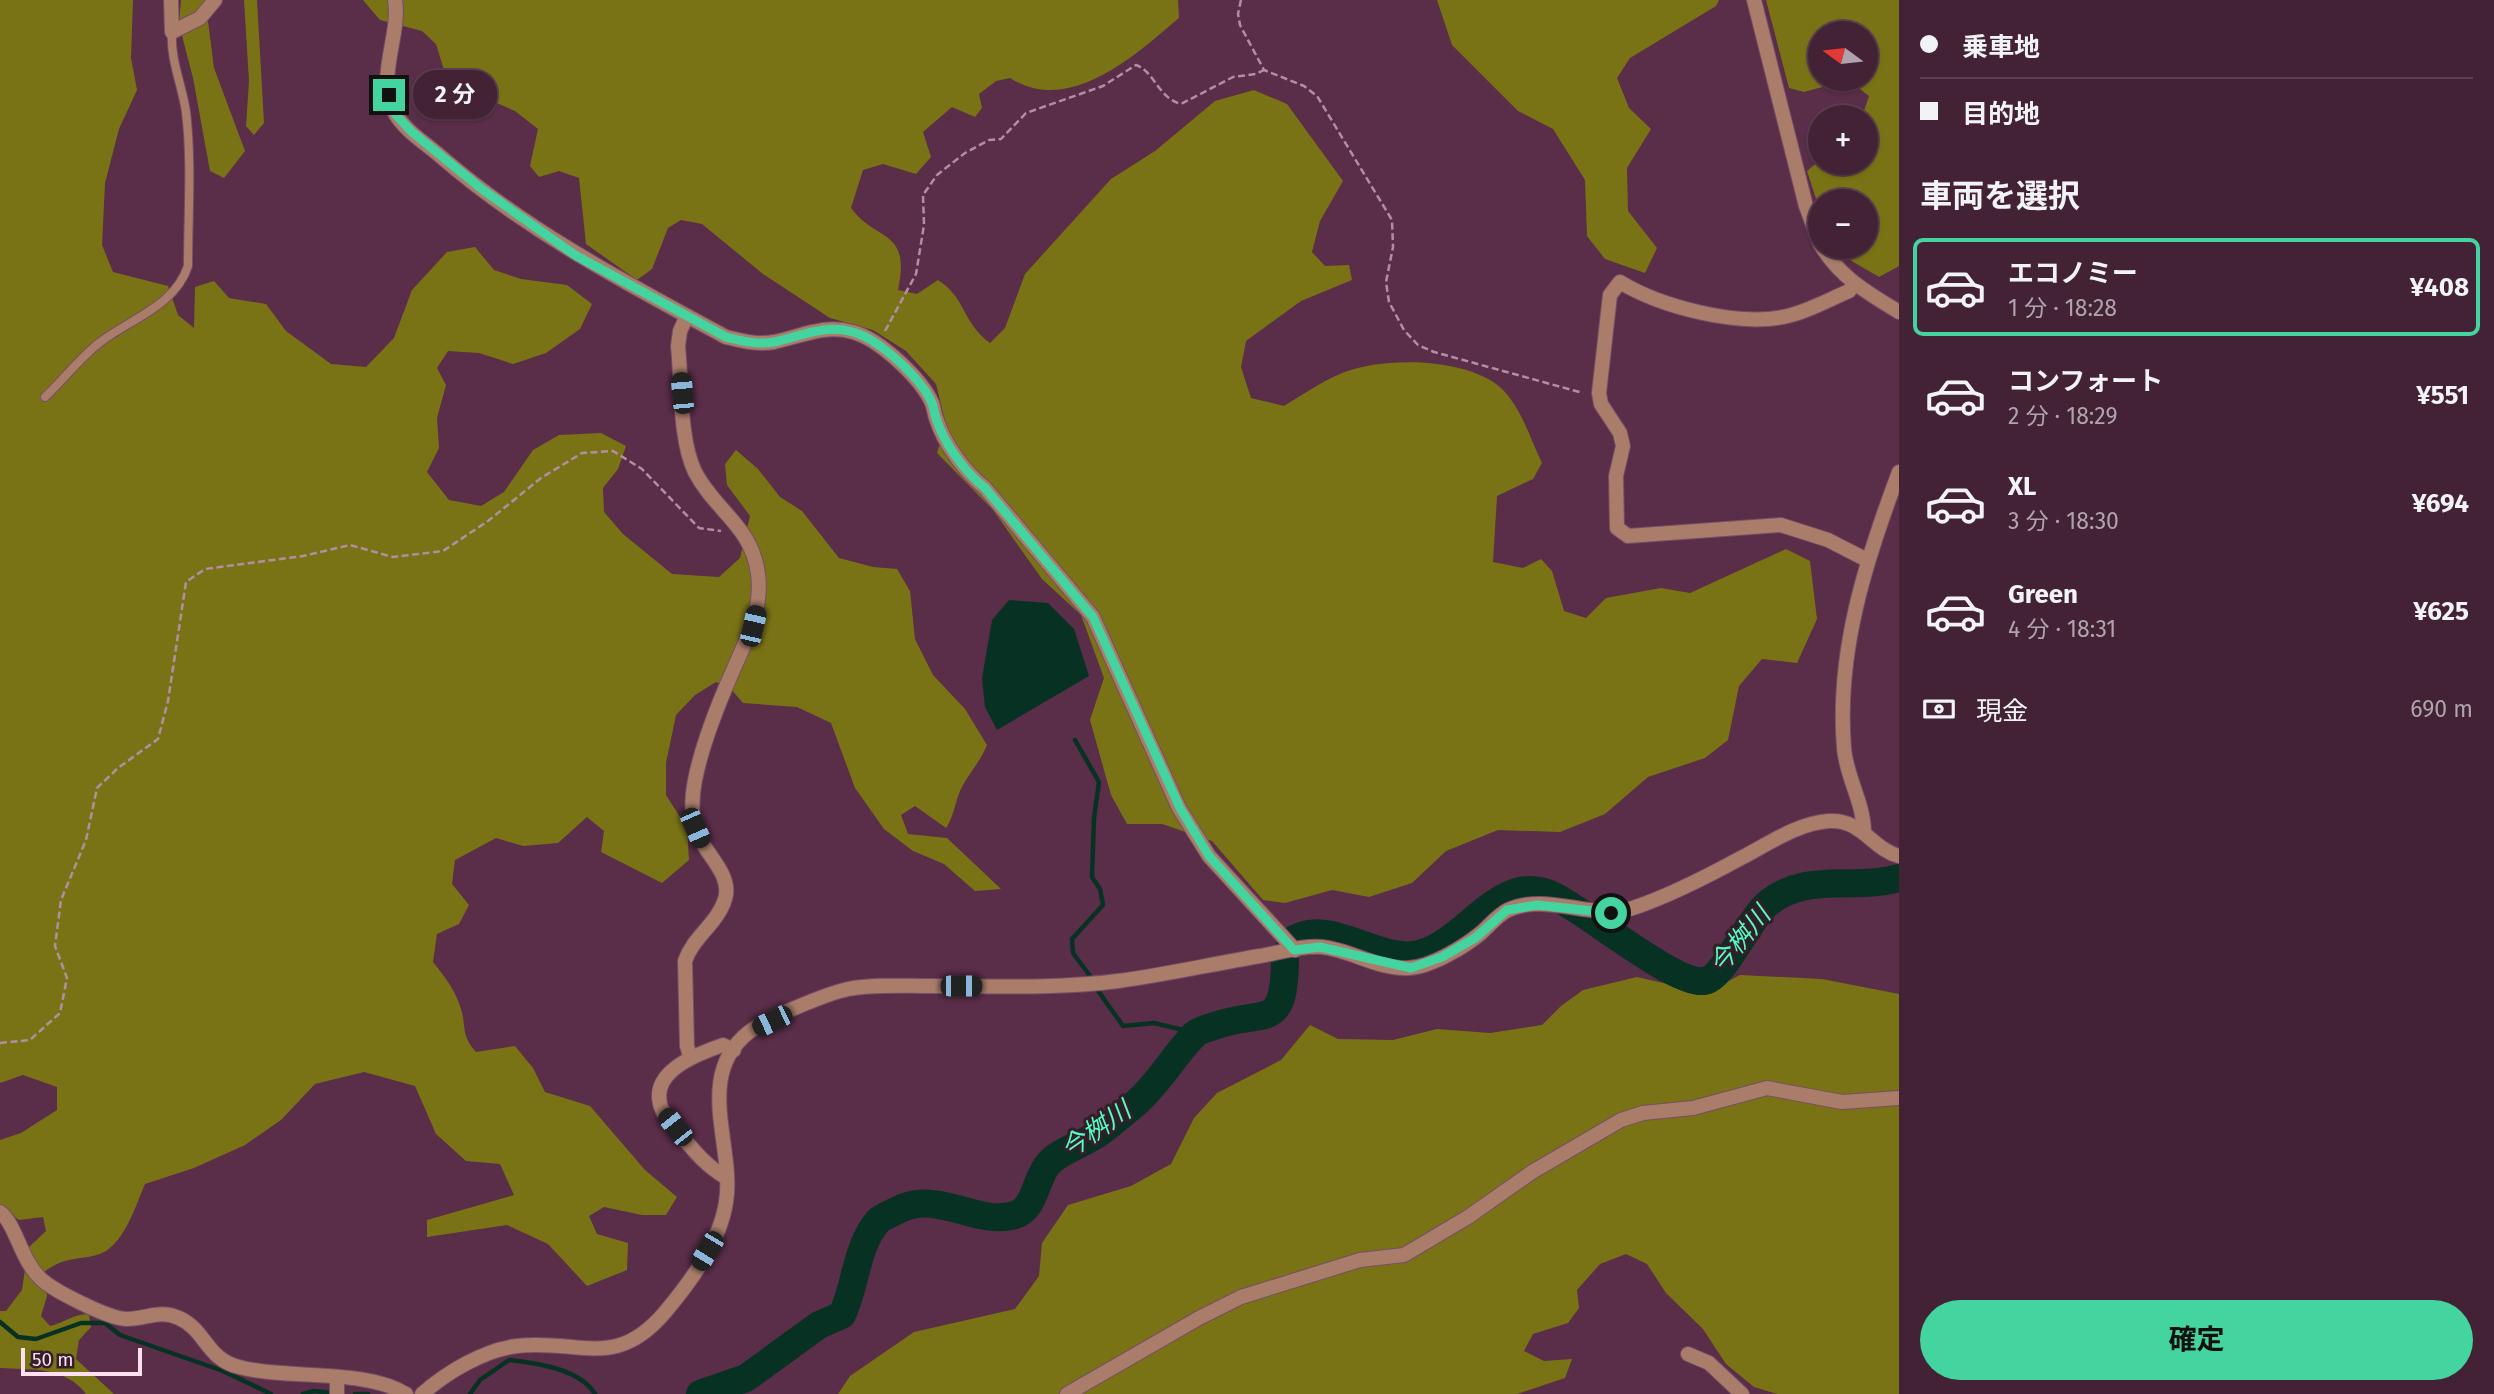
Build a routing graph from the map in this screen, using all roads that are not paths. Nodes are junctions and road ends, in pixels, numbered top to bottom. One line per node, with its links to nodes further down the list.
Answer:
1 (171, 0): 5 (street)
2 (215, 0): 5 (street)
3 (395, 0): 10 (street)
4 (1754, 0): 6 (street)
5 (172, 32): 11 (lane)
6 (1808, 214)
7 (1829, 259): 8 (street)
8 (1854, 285): 9 (street); 13 (street)
9 (1899, 312)
10 (687, 316): 16 (street); 18 (street)
11 (45, 397)
12 (1899, 472): 13 (street)
13 (1867, 560): 14 (street)
14 (1864, 831): 15 (street); 16 (street)
15 (1899, 856)
16 (1294, 950): 17 (street)
17 (734, 1050): 18 (street); 20 (street)
18 (690, 1056): 20 (street)
19 (1899, 1098): 27 (street)
20 (727, 1178): 26 (street)
21 (0, 1212): 23 (street)
22 (1688, 1354): 28 (street)
23 (337, 1378): 24 (street); 25 (street)
24 (337, 1394)
25 (406, 1394)
26 (422, 1394)
27 (1067, 1394)
28 (1742, 1394)

